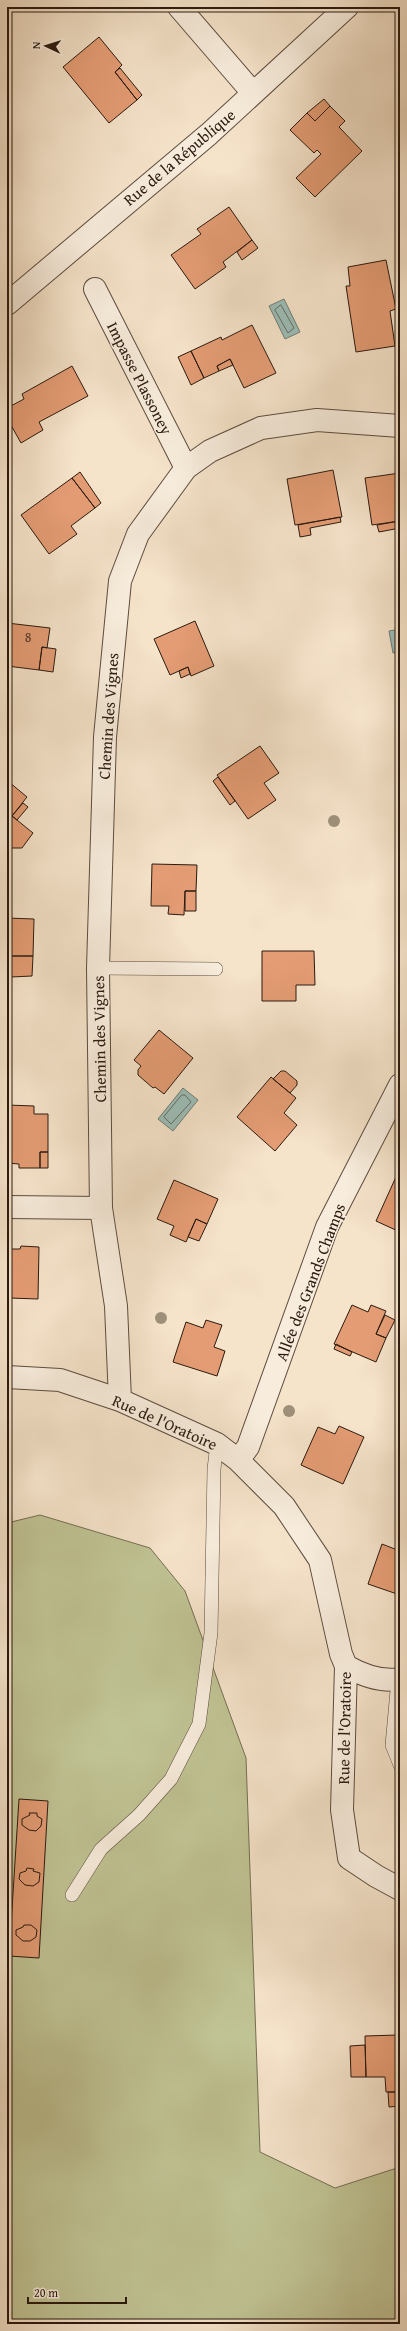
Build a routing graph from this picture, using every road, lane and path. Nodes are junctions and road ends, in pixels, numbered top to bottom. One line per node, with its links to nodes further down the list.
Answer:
1 (179, 7): 3 (street)
2 (347, 7): 3 (street, Rue de la République)
3 (253, 93): 5 (street, Rue de la République)
4 (95, 289): 7 (street, Impasse Plassoney)
5 (7, 304)
6 (400, 426): 7 (street, Chemin des Vignes)
7 (186, 468): 8 (street, Chemin des Vignes)
8 (98, 968): 9 (lane); 12 (street, Chemin des Vignes)
9 (216, 969)
10 (400, 1085): 16 (street, Allée des Grands Champs)
11 (7, 1207): 12 (street)
12 (102, 1208): 14 (street, Chemin des Vignes)
13 (7, 1377): 14 (street, Rue de l'Oratoire)
14 (120, 1400): 15 (street, Rue de l'Oratoire)
15 (217, 1444): 16 (street, Rue de l'Oratoire); 21 (lane)
16 (238, 1460): 17 (street, Rue de l'Oratoire)
17 (346, 1666): 18 (street); 20 (street, Rue de l'Oratoire)
18 (399, 1680): 19 (lane)
19 (400, 1765)
20 (400, 1889)
21 (72, 1895)

